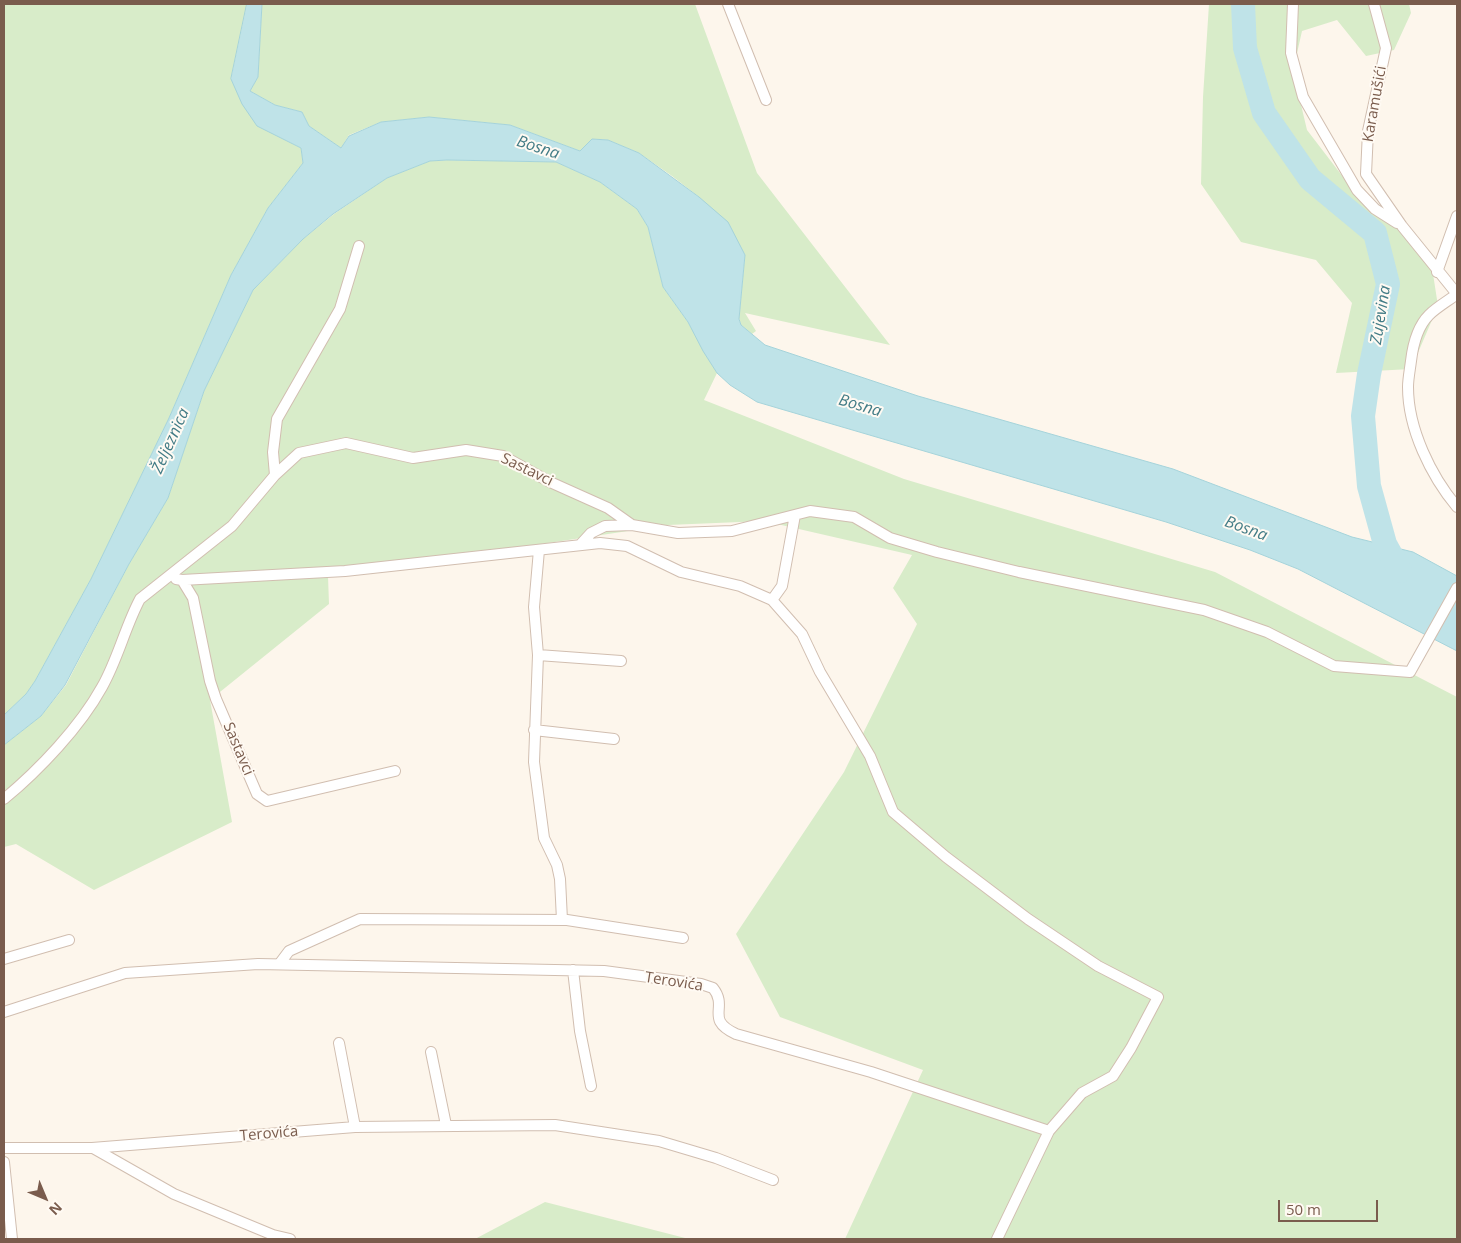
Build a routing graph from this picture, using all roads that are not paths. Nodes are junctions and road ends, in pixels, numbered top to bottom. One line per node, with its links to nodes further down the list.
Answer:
1 (728, 4): 4 (street)
2 (1293, 4): 6 (street)
3 (1374, 4): 6 (street, Karamušići)
4 (766, 100)
5 (1457, 216): 8 (street)
6 (1402, 226): 8 (street, Karamušići)
7 (359, 246): 10 (street)
8 (1437, 272): 9 (street, Karamušići)
9 (1457, 294): 11 (street, Karamušići)
10 (275, 475): 13 (street, Sastavci); 16 (street, Sastavci)
11 (1457, 507)
12 (795, 515): 13 (street); 18 (street); 19 (street)
13 (632, 525): 14 (street)
14 (580, 545): 15 (street); 19 (street)
15 (539, 550): 17 (street); 20 (street)
16 (168, 578): 17 (street); 25 (street, Sastavci)
17 (182, 580): 24 (street, Sastavci)
18 (1457, 588)
19 (772, 600): 38 (street)
20 (538, 655): 21 (street); 22 (street)
21 (621, 661)
22 (534, 730): 23 (street); 26 (street)
23 (614, 739)
24 (395, 771)
25 (4, 799)
26 (562, 920): 27 (street); 30 (street)
27 (682, 938)
28 (69, 940): 29 (street)
29 (4, 959)
30 (280, 964): 31 (street, Terovića); 32 (street, Terovića)
31 (574, 970): 35 (street); 38 (street, Terovića)
32 (4, 1012)
33 (339, 1043): 37 (street)
34 (431, 1052): 36 (street)
35 (591, 1086)
36 (446, 1125): 37 (street, Terovića); 42 (street, Terovića)
37 (355, 1127): 40 (street, Terovića)
38 (1049, 1130): 45 (street)
39 (4, 1148): 40 (street, Terovića)
40 (92, 1148): 44 (street, Terovića)
41 (4, 1162): 43 (street)
42 (772, 1180)
43 (12, 1239)
44 (290, 1239)
45 (997, 1239)

